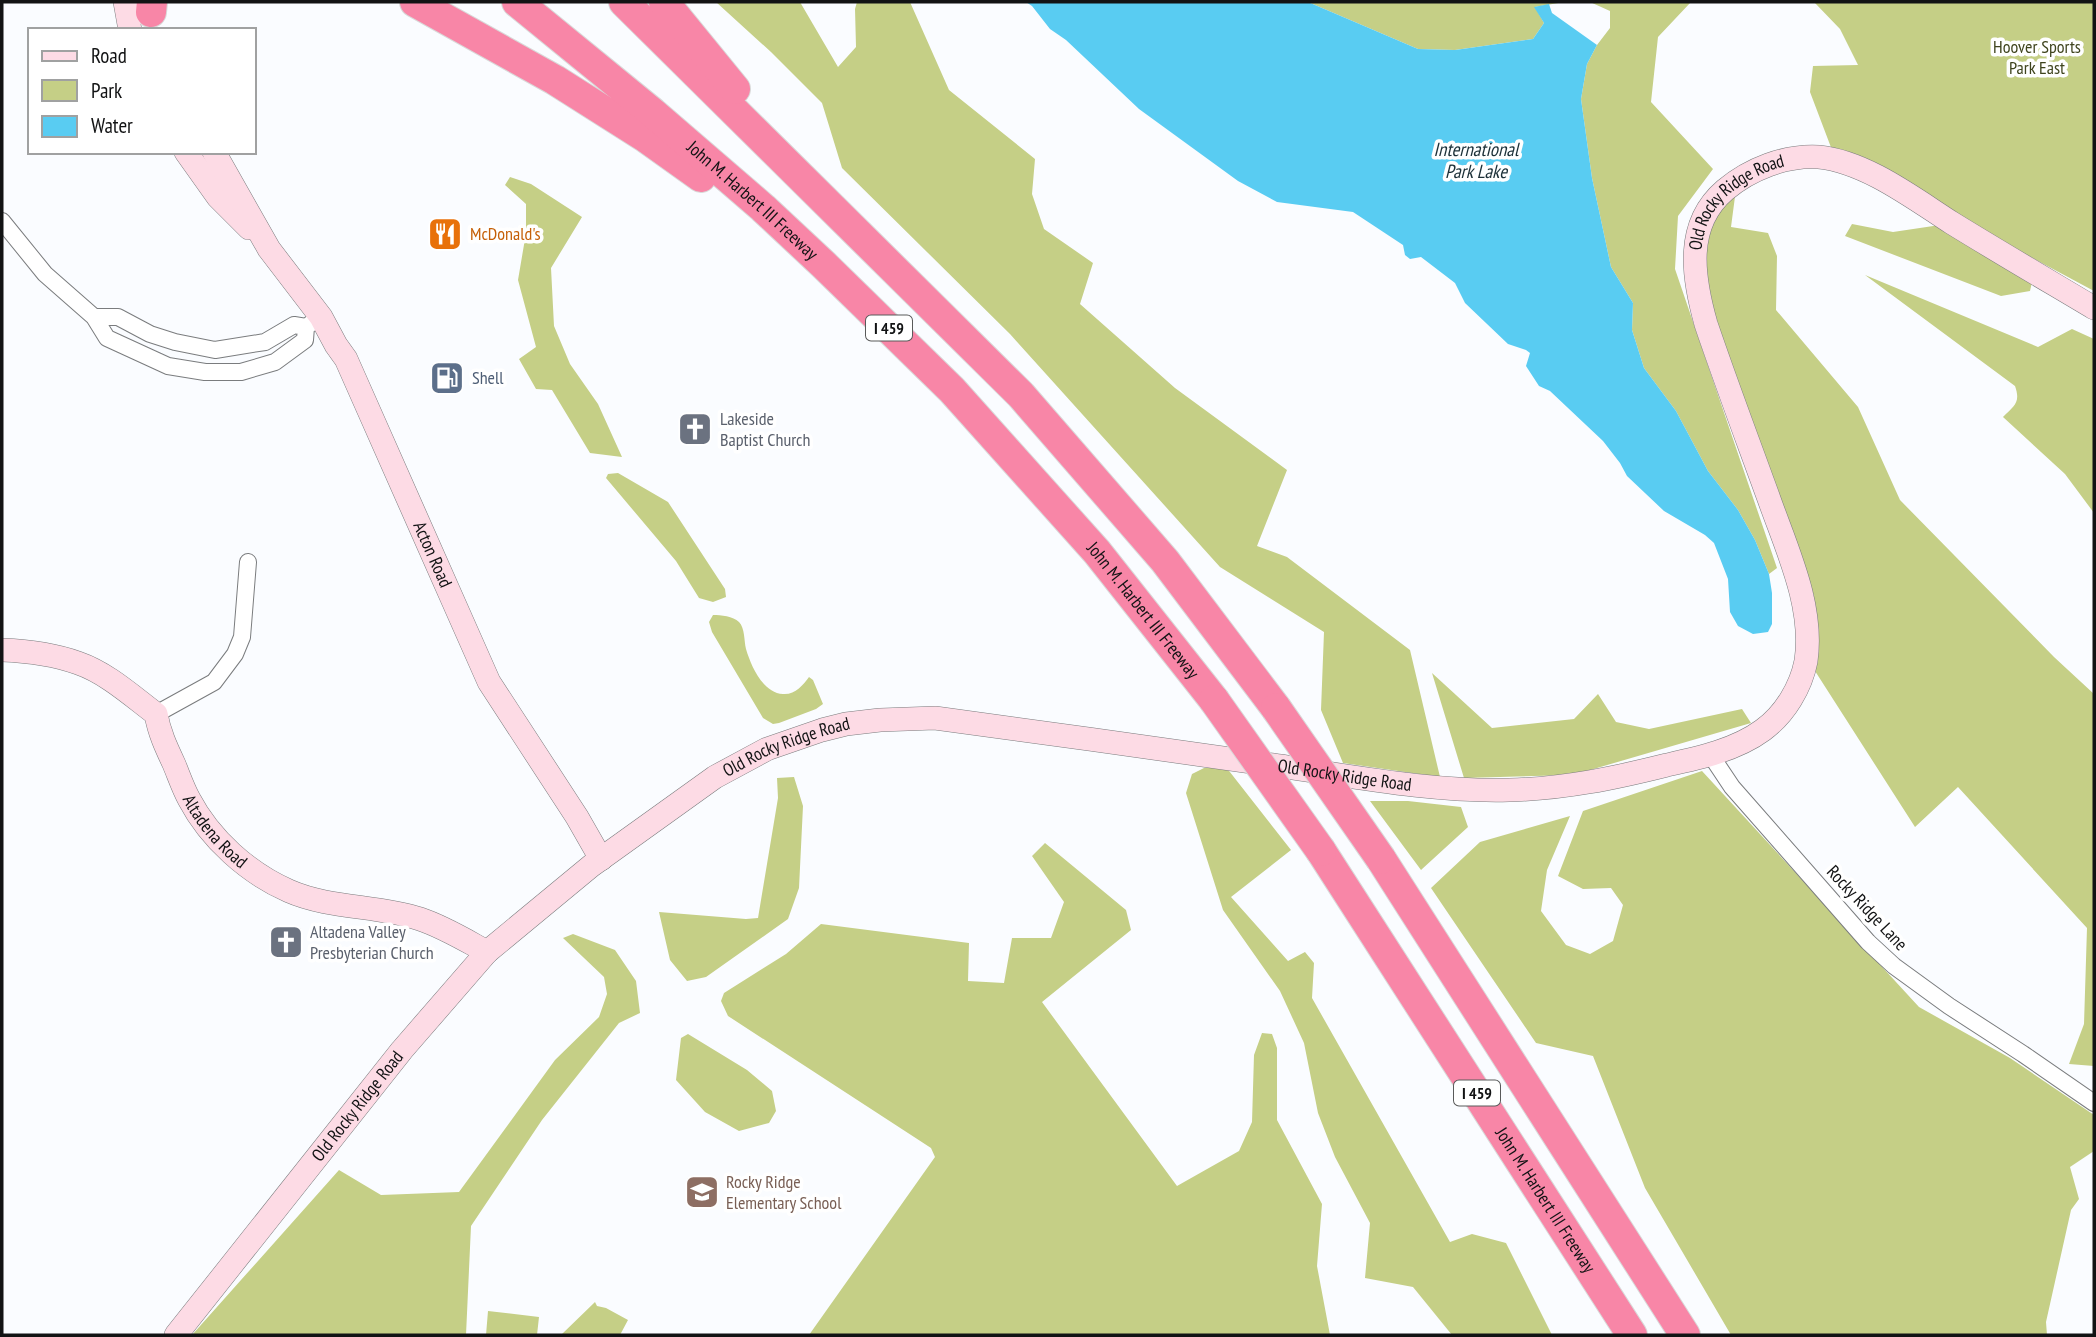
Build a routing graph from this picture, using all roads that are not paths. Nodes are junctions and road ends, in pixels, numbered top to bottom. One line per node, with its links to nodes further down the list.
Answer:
1 (415, 2): 10 (highway)
2 (517, 2): 10 (highway, John M. Harbert III Freeway / I 459)
3 (624, 2): 5 (highway, I 459)
4 (664, 2): 5 (highway)
5 (774, 148): 23 (highway, I 459, bridge)
6 (187, 154): 9 (street, Acton Road)
7 (215, 154): 9 (street, Acton Road)
8 (2, 221): 12 (street)
9 (269, 248): 13 (street, Acton Road)
10 (824, 265): 22 (highway, John M. Harbert III Freeway / I 459, bridge)
11 (2094, 308): 17 (street, Old Rocky Ridge Road)
12 (94, 317): 13 (street); 13 (street)
13 (314, 322): 18 (street, Acton Road)
14 (248, 562): 16 (street)
15 (2, 650): 16 (street)
16 (156, 714): 19 (street, Altadena Road)
17 (1710, 754): 18 (street, Old Rocky Ridge Road); 20 (street, Rocky Ridge Lane)
18 (601, 859): 19 (street, Old Rocky Ridge Road)
19 (487, 953): 21 (street, Old Rocky Ridge Road)
20 (2094, 1103)
21 (176, 1335)
22 (1632, 1335)
23 (1685, 1335)

